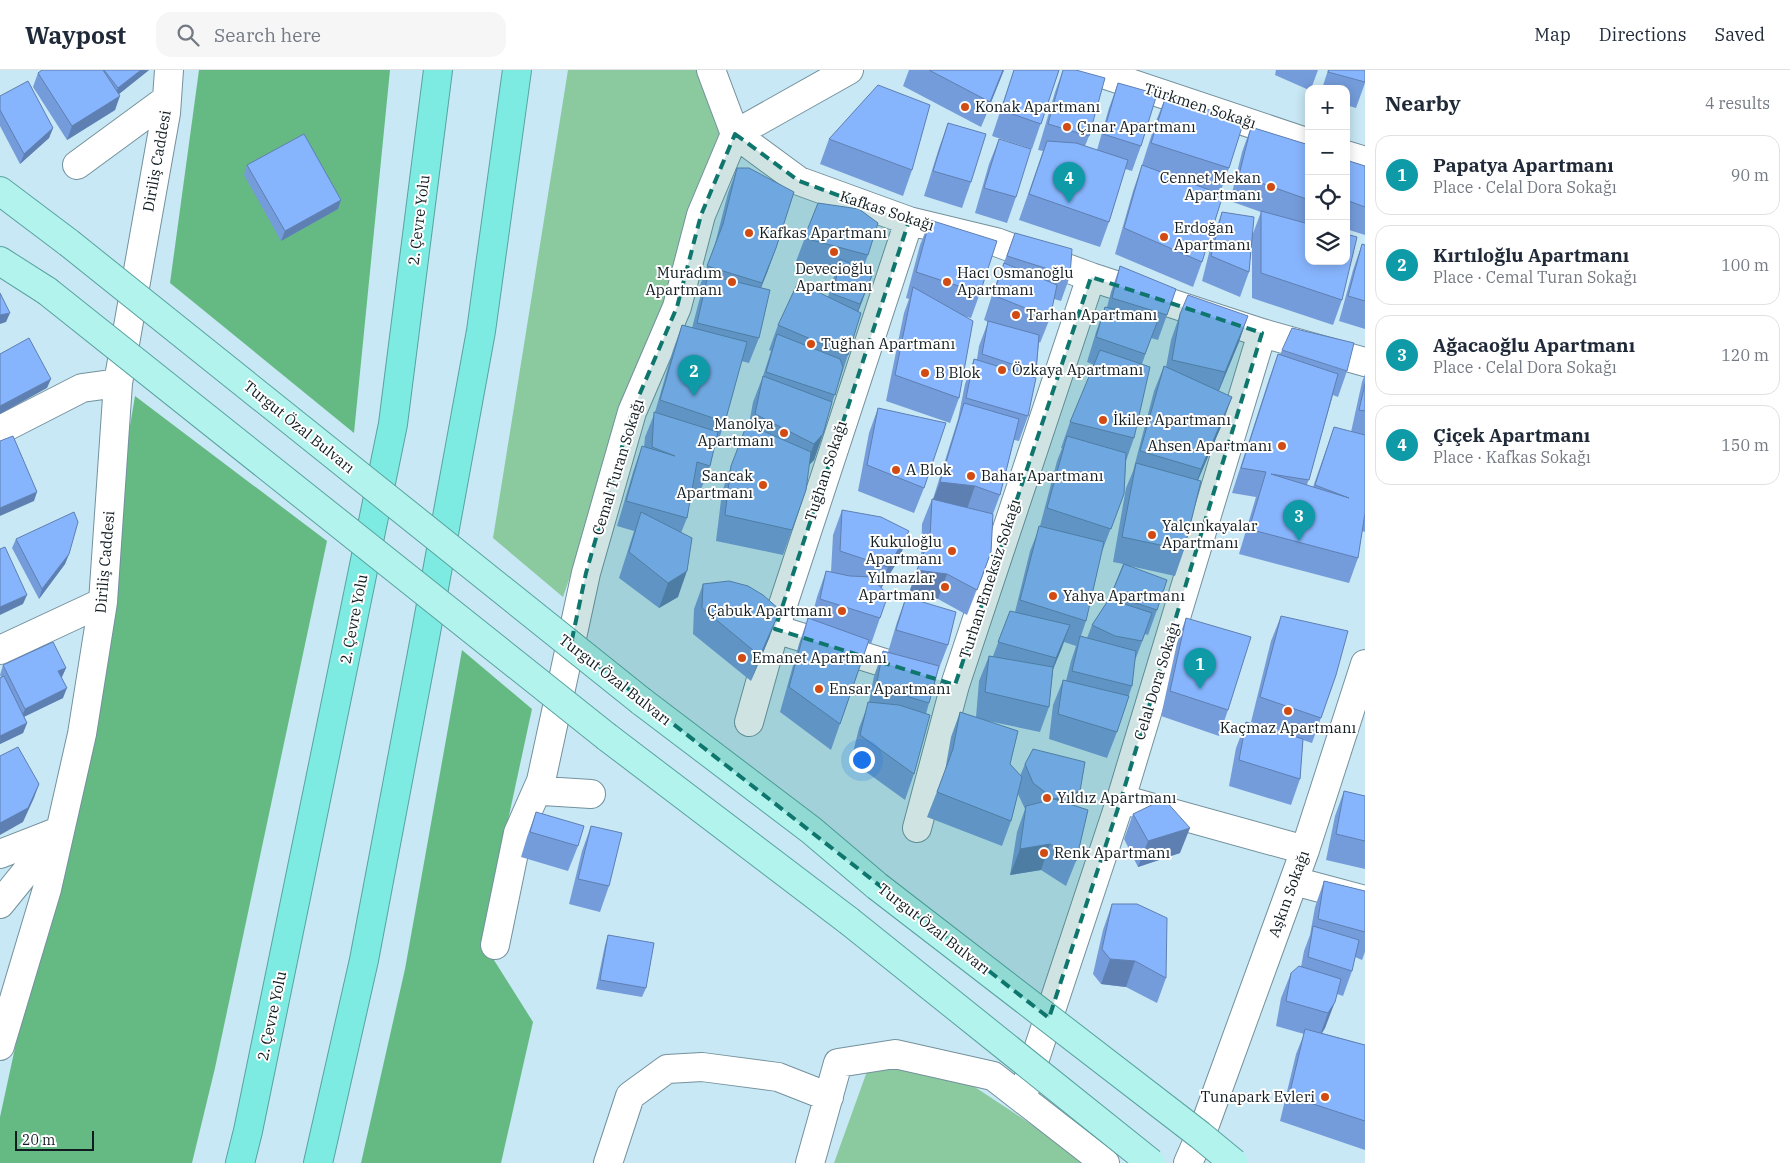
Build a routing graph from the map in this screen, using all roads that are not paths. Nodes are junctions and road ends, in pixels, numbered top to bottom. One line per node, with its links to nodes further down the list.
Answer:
1 (169, 70): 7 (street, Diriliş Caddesi)
2 (438, 70): 41 (highway, 2. Çevre Yolu)
3 (517, 70): 42 (highway)
4 (711, 70): 8 (street)
5 (849, 70): 8 (street)
6 (1091, 70): 9 (street, Türkmen Sokağı)
7 (167, 98): 12 (street); 19 (street, Diriliş Caddesi)
8 (735, 134): 14 (street, Kafkas Sokağı); 27 (street, Cemal Turan Sokağı)
9 (1305, 142)
10 (1350, 156): 11 (street)
11 (1365, 161)
12 (77, 165)
13 (0, 191): 48 (main road, Turgut Özal Bulvarı, bridge)
14 (909, 221): 16 (street, Kafkas Sokağı); 22 (street, Tuğhan Sokağı)
15 (0, 261): 46 (main road, bridge)
16 (1091, 277): 17 (street, Kafkas Sokağı); 25 (street, Turhan Emeksiz Sokağı)
17 (1262, 333): 18 (street, Kafkas Sokağı); 29 (street, Celal Dora Sokağı)
18 (1365, 362)
19 (118, 383): 20 (street); 21 (street, Diriliş Caddesi)
20 (0, 430)
21 (103, 602): 23 (street); 31 (street, Diriliş Caddesi)
22 (775, 629): 25 (street); 26 (street, Tuğhan Sokağı)
23 (0, 650)
24 (1365, 664): 32 (street, Aşkın Sokağı)
25 (955, 684): 30 (street, Turhan Emeksiz Sokağı)
26 (749, 722)
27 (541, 781): 28 (street); 37 (street, Cemal Turan Sokağı)
28 (591, 794)
29 (1121, 799): 32 (street); 40 (street, Celal Dora Sokağı)
30 (918, 828)
31 (61, 830): 33 (street); 36 (street); 38 (street, Diriliş Caddesi)
32 (1305, 850): 34 (street, Aşkın Sokağı)
33 (0, 854)
34 (1294, 881): 35 (street); 47 (street, Aşkın Sokağı)
35 (1365, 900)
36 (0, 904)
37 (495, 945)
38 (0, 1046)
39 (829, 1097): 40 (street); 43 (street); 44 (street)
40 (1022, 1098): 45 (street)
41 (240, 1163)
42 (318, 1163)
43 (608, 1163)
44 (810, 1163)
45 (1105, 1163)
46 (1151, 1163)
47 (1188, 1163)
48 (1234, 1163)

